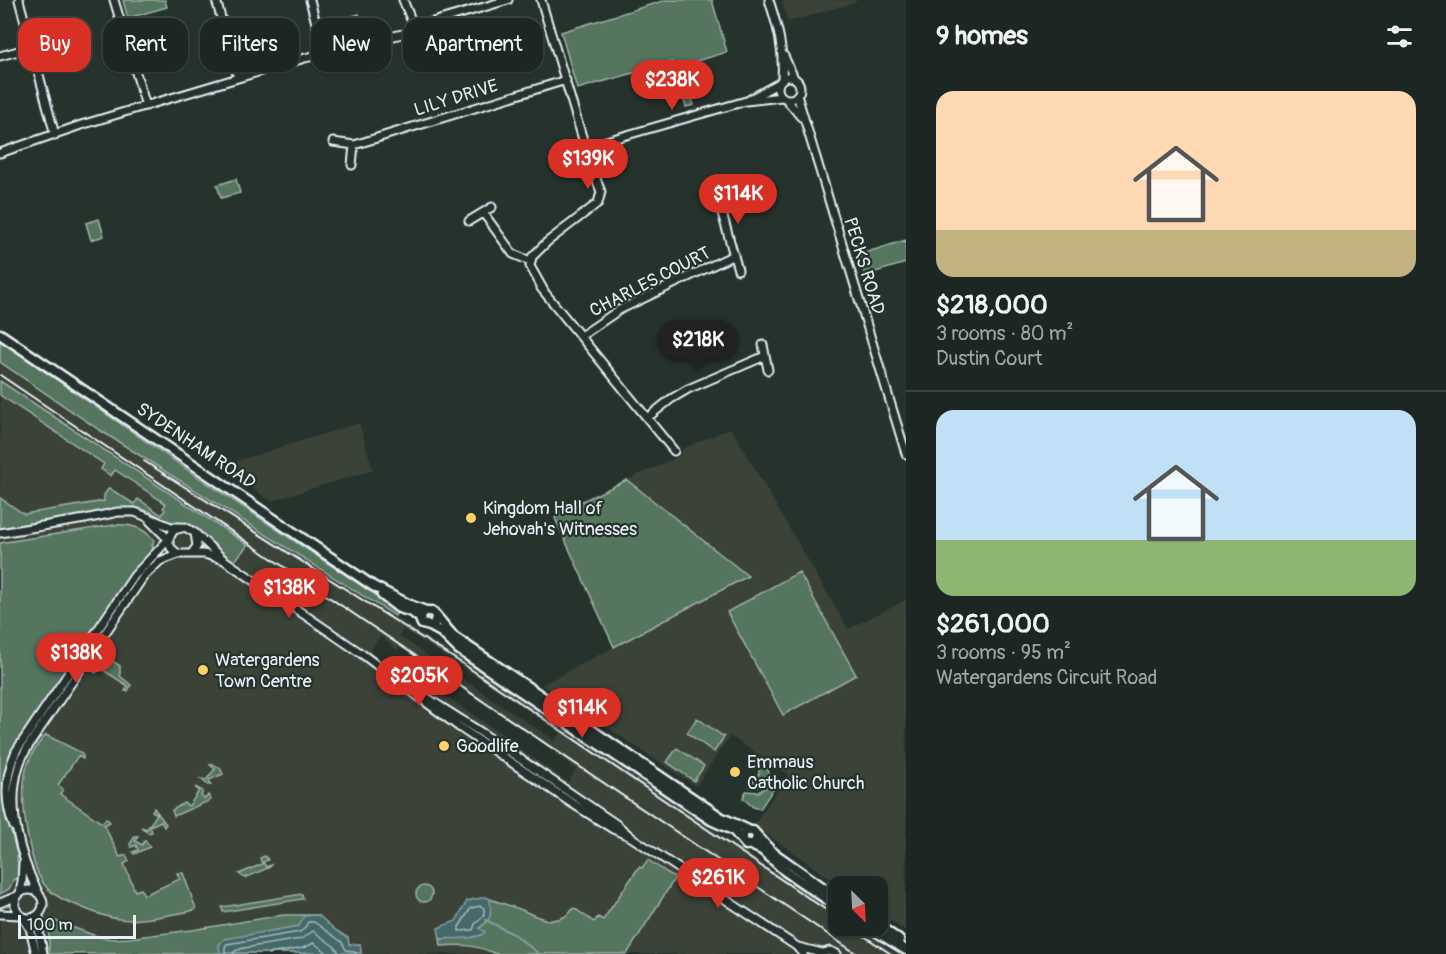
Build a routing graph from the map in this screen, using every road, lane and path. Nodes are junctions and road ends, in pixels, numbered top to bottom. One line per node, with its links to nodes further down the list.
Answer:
1 (19, 0): 9 (street)
2 (114, 0): 25 (street)
3 (216, 0): 18 (street)
4 (310, 0): 10 (street)
5 (403, 0): 11 (street)
6 (508, 0): 12 (street)
7 (541, 0): 20 (street)
8 (770, 0): 14 (street)
9 (24, 18)
10 (315, 18)
11 (410, 18)
12 (449, 18)
13 (18, 51): 15 (street)
14 (783, 54): 19 (street); 21 (street)
15 (0, 56)
16 (311, 58): 18 (street)
17 (37, 72): 27 (street)
18 (238, 78): 25 (street)
19 (794, 78): 21 (street); 22 (street)
20 (566, 80): 29 (street, LILY DRIVE); 30 (street)
21 (781, 81): 23 (street); 24 (street)
22 (797, 95): 23 (street); 26 (street, PECKS ROAD)
23 (784, 98): 24 (street); 26 (street, PECKS ROAD)
24 (746, 101): 30 (street)
25 (146, 106): 27 (street)
26 (804, 121): 47 (street, PECKS ROAD)
27 (55, 135): 31 (street)
28 (333, 142): 29 (street, LILY DRIVE)
29 (354, 145): 32 (street)
30 (586, 149): 38 (street)
31 (0, 153)
32 (352, 165)
33 (715, 188): 37 (street, CHARLES COURT)
34 (492, 207): 35 (street)
35 (484, 214): 36 (street); 38 (street)
36 (469, 221)
37 (734, 255): 39 (street, CHARLES COURT); 41 (street, CHARLES COURT)
38 (528, 260): 41 (street)
39 (738, 270)
40 (0, 334): 56 (street, SYDENHAM ROAD)
41 (581, 336): 45 (street)
42 (763, 345): 43 (street)
43 (765, 356): 44 (street); 45 (street)
44 (768, 370)
45 (647, 418): 46 (street)
46 (674, 452)
47 (906, 454)
48 (146, 517): 49 (street); 51 (street); 52 (street)
49 (181, 527): 50 (street); 52 (street)
50 (195, 533): 53 (street); 55 (street)
51 (0, 534)
52 (168, 539): 54 (street); 63 (street)
53 (192, 553): 54 (street); 55 (street)
54 (178, 554): 63 (street)
55 (224, 560): 79 (street)
56 (373, 586): 57 (street, SYDENHAM ROAD); 59 (street, SYDENHAM ROAD)
57 (426, 610): 58 (street); 59 (street)
58 (436, 617): 60 (street); 61 (street)
59 (420, 619): 60 (street)
60 (430, 626): 61 (street)
61 (544, 702): 62 (street); 65 (street)
62 (748, 830): 64 (street); 65 (street)
63 (18, 835): 67 (street)
64 (757, 836): 66 (street); 70 (street)
65 (741, 838): 66 (street)
66 (751, 845): 71 (street)
67 (23, 858): 68 (street); 69 (street)
68 (18, 894): 69 (street); 72 (street); 75 (street)
69 (39, 894): 74 (street)
70 (828, 896)
71 (828, 897)
72 (0, 903)
73 (0, 914): 75 (street)
74 (39, 914): 75 (street); 83 (street)
75 (21, 916): 82 (street)
76 (888, 932): 78 (street)
77 (883, 936): 80 (street)
78 (906, 944)
79 (795, 946): 81 (street); 84 (street)
80 (906, 950)
81 (821, 953): 85 (street)
82 (36, 954)
83 (43, 954)
84 (803, 954)
85 (837, 954)

